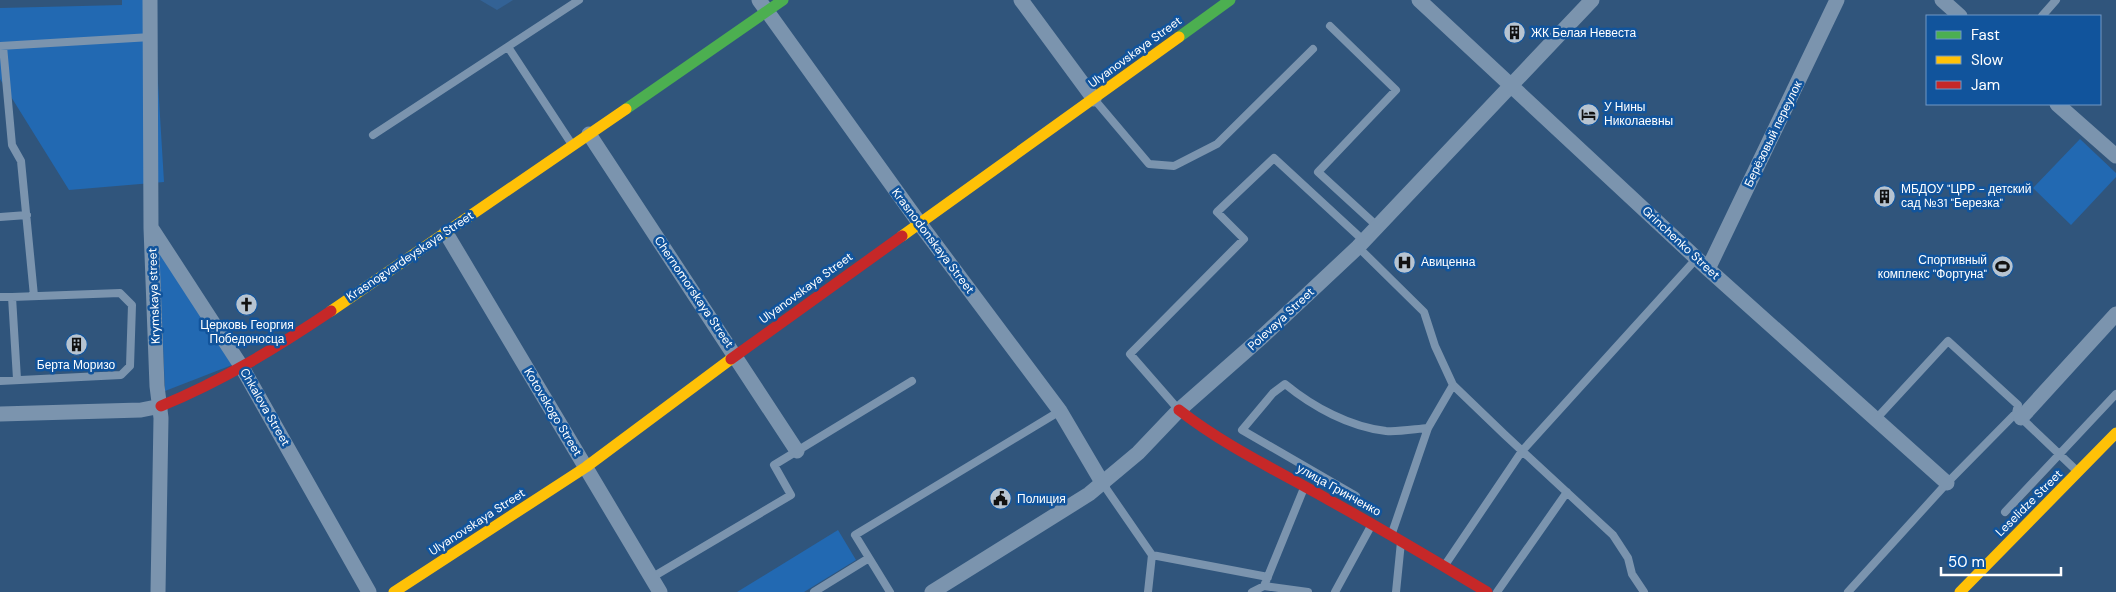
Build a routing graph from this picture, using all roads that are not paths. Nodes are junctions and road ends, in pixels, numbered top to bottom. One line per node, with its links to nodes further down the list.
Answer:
1 (150, 0): 15 (street, Krymskaya street)
2 (579, 0): 17 (lane)
3 (783, 0): 11 (street, Krasnogvardeyskaya Street)
4 (1021, 0): 21 (street)
5 (1230, 0): 21 (street, Ulyanovskaya Street)
6 (1419, 0): 20 (street, Grinchenko Street)
7 (1592, 0): 20 (street, Polevaya Street)
8 (1837, 0): 35 (street, Берёзовый переулок)
9 (1942, 0): 12 (street)
10 (2056, 0): 13 (lane)
11 (763, 6): 23 (street, Krasnogvardeyskaya Street); 29 (street, Krasnodonskaya Street)
12 (1959, 15)
13 (2043, 15)
14 (1330, 26): 30 (lane)
15 (151, 37): 16 (lane); 31 (street, Krymskaya street)
16 (2, 46): 19 (lane)
17 (508, 47): 24 (lane); 25 (lane)
18 (1313, 49): 21 (lane)
19 (3, 87): 27 (lane)
20 (1511, 87): 30 (street, Polevaya Street); 34 (street, Grinchenko Street)
21 (1094, 99): 29 (street, Ulyanovskaya Street)
22 (2059, 105): 26 (street)
23 (589, 134): 25 (street, Krasnogvardeyskaya Street); 40 (street, Chernomorskaya Street)
24 (373, 135)
25 (573, 145): 32 (street, Krasnogvardeyskaya Street)
26 (2116, 156)
27 (27, 215): 28 (lane); 36 (lane)
28 (0, 217)
29 (920, 224): 40 (street, Ulyanovskaya Street); 49 (street, Krasnodonskaya Street)
30 (1377, 226): 33 (street, Polevaya Street)
31 (152, 228): 41 (street, Chkalova Street); 47 (street, Krymskaya street)
32 (446, 233): 41 (street, Krasnogvardeyskaya Street); 60 (street, Kotovskogo Street)
33 (1361, 244): 45 (lane); 48 (street, Polevaya Street); 48 (lane)
34 (1696, 258): 35 (street, Grinchenko Street); 58 (lane)
35 (1708, 268): 52 (street, Grinchenko Street)
36 (34, 296): 38 (lane); 42 (lane)
37 (0, 297): 38 (lane)
38 (12, 297): 42 (lane)
39 (2116, 314): 51 (street)
40 (736, 355): 57 (street, Chernomorskaya Street); 60 (street, Ulyanovskaya Street)
41 (243, 369): 47 (street, Krasnogvardeyskaya Street); 77 (street, Chkalova Street)
42 (16, 379): 43 (lane)
43 (0, 381)
44 (912, 381): 57 (lane)
45 (1454, 385): 53 (lane); 58 (lane)
46 (2116, 394): 59 (lane)
47 (161, 406): 50 (street, Krasnogvardeyskaya Street); 76 (street, Krymskaya street)
48 (1179, 410): 56 (street, улица Гринченко); 63 (street, Polevaya Street)
49 (1060, 411): 63 (street, Krasnodonskaya Street); 71 (lane)
50 (0, 414)
51 (2018, 415): 52 (lane); 59 (lane); 62 (lane)
52 (1876, 419): 62 (street, Grinchenko Street)
53 (1428, 428): 54 (lane); 69 (lane)
54 (1242, 430): 56 (lane); 66 (lane)
55 (2116, 433): 61 (street, Leselidze Street)
56 (1231, 447): 64 (street, улица Гринченко)
57 (797, 451): 74 (lane)
58 (1522, 451): 65 (lane); 72 (lane)
59 (2059, 454): 61 (lane); 67 (lane)
60 (586, 467): 74 (street, Kotovskogo Street); 78 (street, Ulyanovskaya Street)
61 (2078, 473): 92 (street, Leselidze Street)
62 (1947, 483): 91 (lane)
63 (1103, 484): 70 (lane); 82 (street, Polevaya Street)
64 (1306, 487): 68 (street, улица Гринченко); 73 (lane)
65 (1568, 492): 89 (lane); 90 (lane)
66 (1356, 496)
67 (2005, 512)
68 (1372, 524): 69 (street, улица Гринченко); 86 (lane)
69 (1397, 537): 72 (street, улица Гринченко); 87 (lane)
70 (1152, 555): 73 (lane); 83 (lane)
71 (869, 558): 80 (lane); 81 (lane)
72 (1444, 567): 88 (street, улица Гринченко)
73 (1268, 577): 75 (lane)
74 (651, 578): 79 (street, Kotovskogo Street)
75 (1264, 586): 84 (lane); 85 (lane)
76 (158, 592)
77 (369, 592)
78 (394, 592)
79 (660, 592)
80 (814, 592)
81 (890, 592)
82 (932, 592)
83 (1148, 592)
84 (1252, 592)
85 (1308, 592)
86 (1335, 592)
87 (1396, 592)
88 (1486, 592)
89 (1496, 592)
90 (1644, 592)
91 (1848, 592)
92 (1960, 592)

